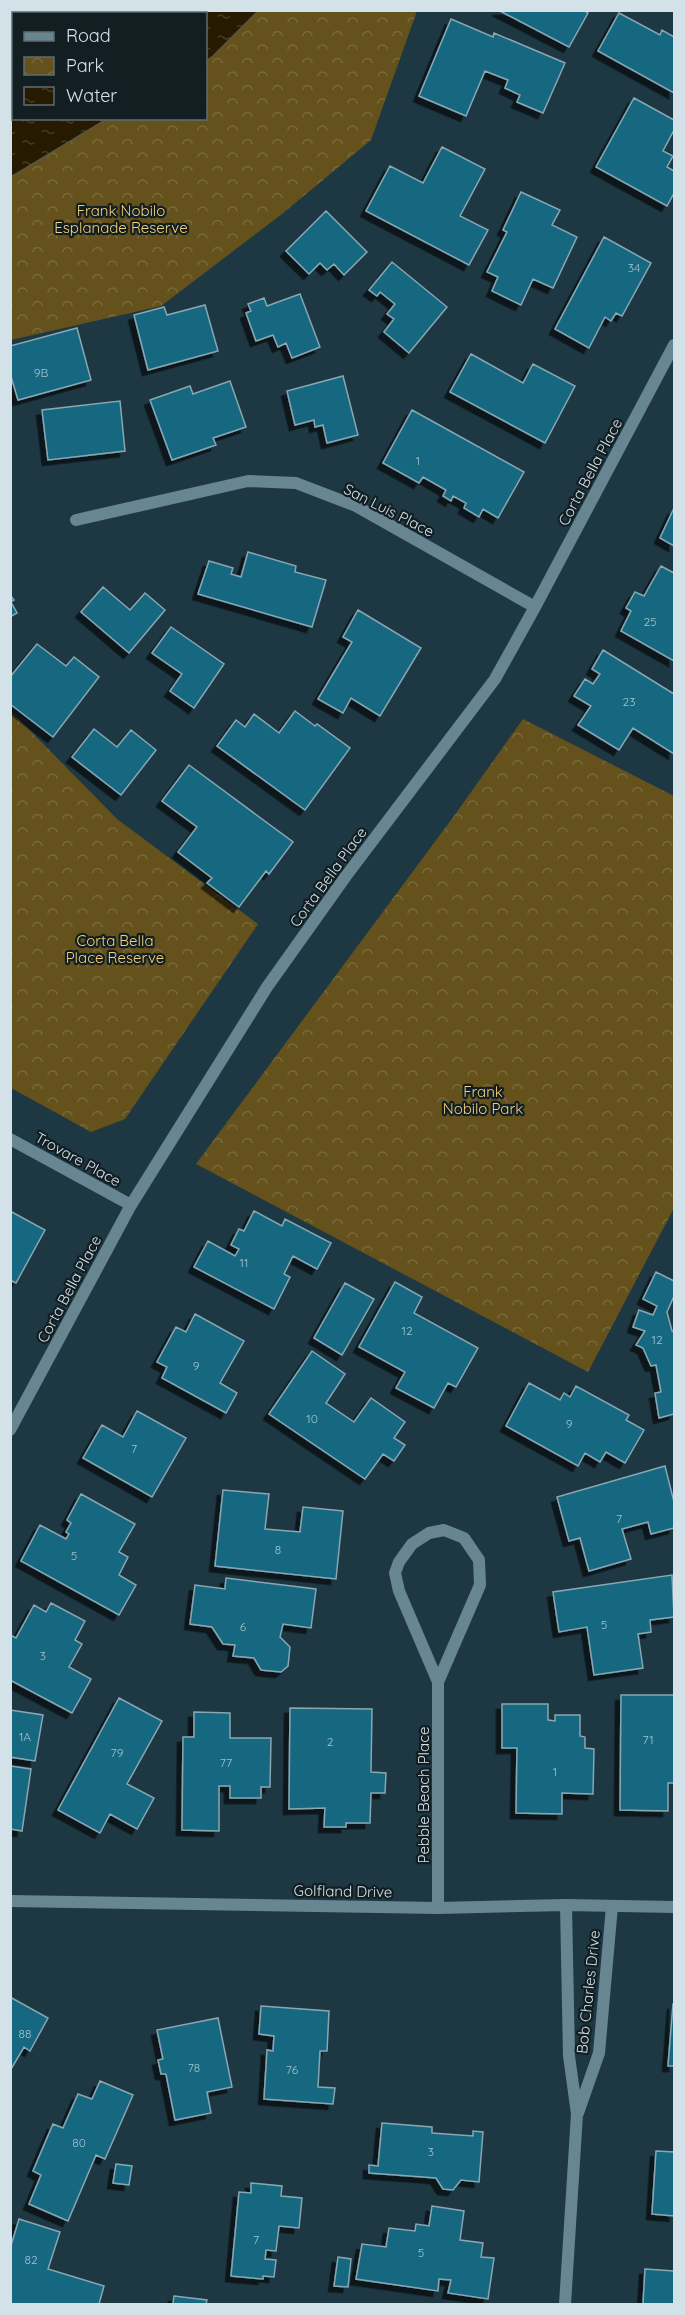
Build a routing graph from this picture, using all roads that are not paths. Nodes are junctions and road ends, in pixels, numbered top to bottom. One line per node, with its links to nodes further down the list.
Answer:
1 (675, 345): 3 (street, Corta Bella Place)
2 (76, 520): 3 (street, San Luis Place)
3 (535, 607): 5 (street, Corta Bella Place)
4 (10, 1139): 5 (street, Trovare Place)
5 (131, 1205): 6 (street, Corta Bella Place)
6 (10, 1430)
7 (438, 1682): 7 (street, Pebble Beach Place); 12 (street, Pebble Beach Place)
8 (10, 1901): 12 (street, Golfland Drive)
9 (566, 1905): 10 (street, Golfland Drive); 12 (street, Golfland Drive); 13 (street, Bob Charles Drive)
10 (612, 1906): 11 (street, Golfland Drive); 13 (street, Bob Charles Drive)
11 (675, 1907)
12 (438, 1908)
13 (577, 2114): 14 (street, Bob Charles Drive)
14 (564, 2304)

